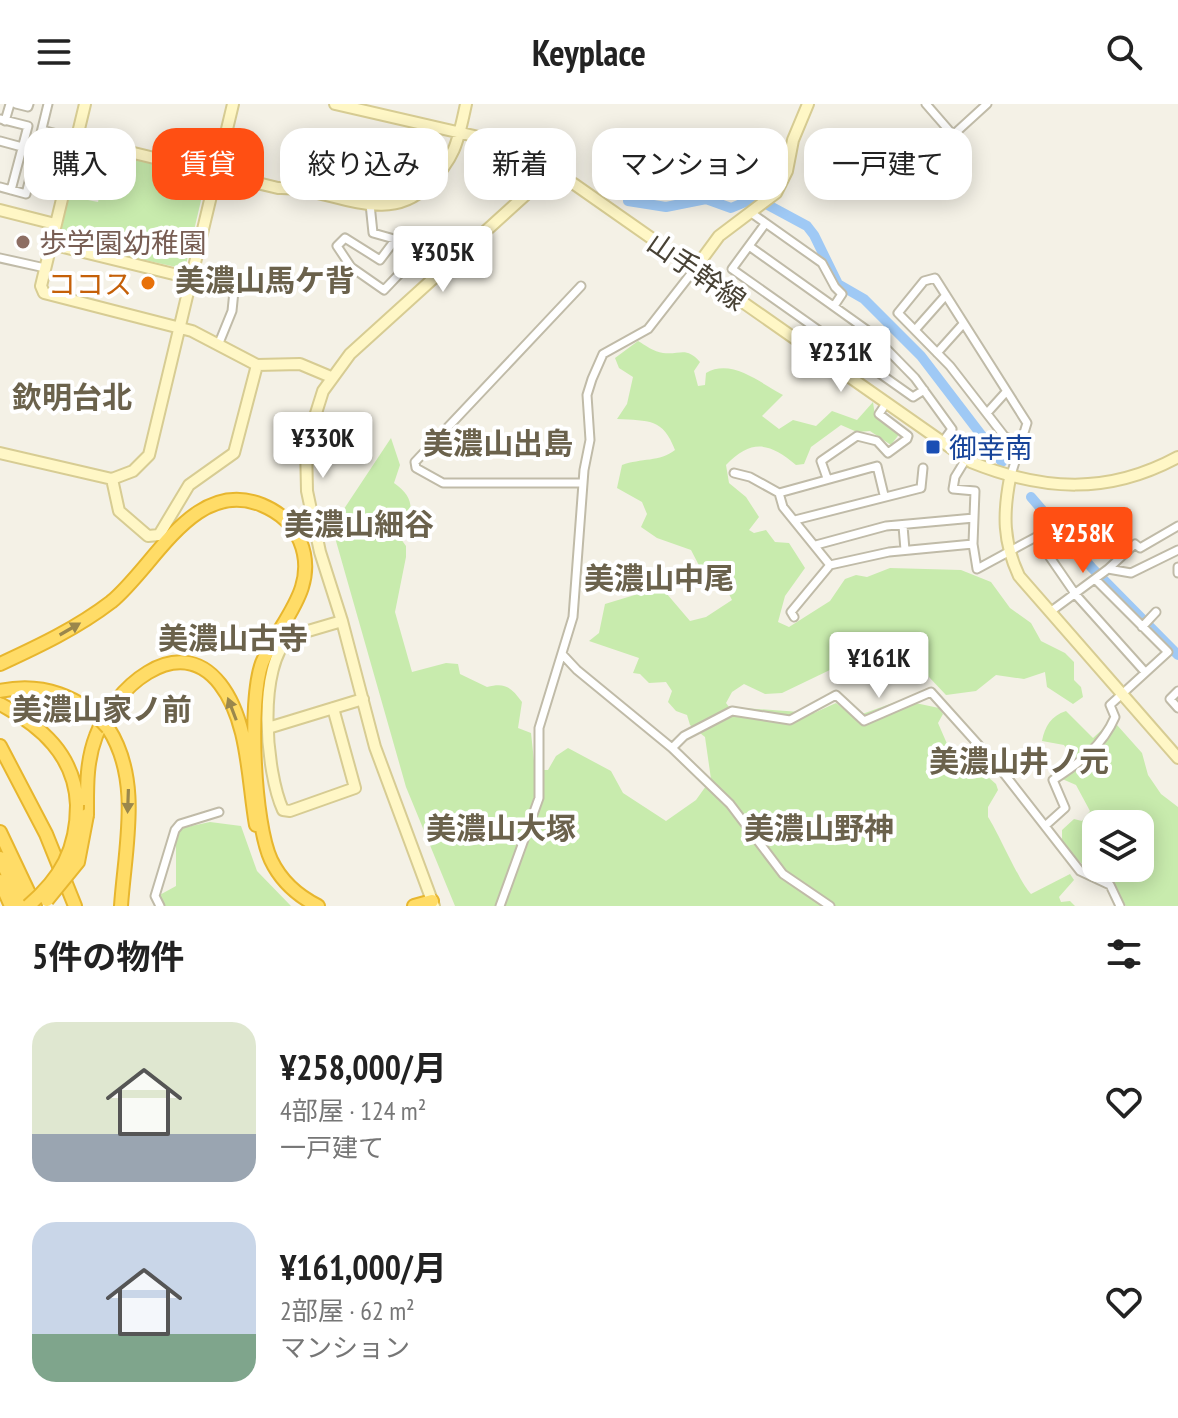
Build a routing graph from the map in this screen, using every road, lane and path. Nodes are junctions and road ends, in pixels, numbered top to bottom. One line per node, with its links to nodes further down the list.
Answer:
1 (10, 104): 13 (street)
2 (16, 104): 3 (street)
3 (29, 104)
4 (48, 104): 14 (street)
5 (85, 104): 15 (street)
6 (233, 104): 16 (street)
7 (335, 104): 12 (street, 山手幹線)
8 (466, 104): 17 (street)
9 (808, 104): 21 (street)
10 (926, 104): 11 (street)
11 (987, 104)
12 (357, 107): 17 (street, 山手幹線)
13 (3, 120): 20 (street)
14 (42, 128)
15 (79, 128)
16 (227, 128)
17 (460, 132): 18 (street, 山手幹線); 31 (street)
18 (464, 133)
19 (0, 141): 20 (street)
20 (22, 147): 25 (street)
21 (788, 154)
22 (264, 184): 31 (street)
23 (576, 186): 41 (street, 山手幹線)
24 (0, 187): 25 (street)
25 (11, 190): 26 (street)
26 (24, 193)
27 (61, 200): 34 (street)
28 (210, 200): 42 (street)
29 (521, 200): 54 (street)
30 (767, 200): 33 (street)
31 (370, 204): 36 (street)
32 (0, 210): 34 (street)
33 (750, 212): 35 (street); 41 (street)
34 (55, 224): 37 (street)
35 (765, 224): 38 (street); 45 (street)
36 (395, 240): 36 (street)
37 (51, 244): 40 (street); 42 (street)
38 (749, 246): 45 (street); 48 (street)
39 (0, 258): 40 (street)
40 (45, 268): 47 (street)
41 (694, 270): 51 (street, 山手幹線); 69 (street)
42 (190, 278): 47 (street); 50 (street)
43 (581, 286): 69 (street)
44 (946, 295): 46 (street); 49 (street); 49 (street)
45 (834, 306): 55 (street)
46 (963, 324): 52 (street); 56 (street)
47 (180, 327): 50 (street); 68 (street)
48 (817, 330): 51 (street); 55 (street)
49 (915, 330): 52 (street)
50 (219, 343): 53 (street)
51 (805, 347): 57 (street, 山手幹線)
52 (937, 353): 58 (street)
53 (257, 365): 54 (street); 68 (street)
54 (331, 377): 89 (street)
55 (924, 390): 60 (street)
56 (1006, 392): 58 (street); 59 (street)
57 (885, 405): 60 (street, 山手幹線); 66 (street)
58 (987, 413): 59 (street)
59 (1021, 443): 67 (street)
60 (941, 444): 63 (street, 山手幹線)
61 (0, 453): 68 (street)
62 (1178, 457): 67 (street, 山手幹線)
63 (966, 459): 67 (street, 山手幹線); 72 (street)
64 (923, 468): 71 (street)
65 (734, 473): 70 (street)
66 (827, 478): 70 (street); 71 (street)
67 (1010, 478): 80 (street)
68 (112, 479)
69 (583, 483): 91 (street)
70 (779, 493): 73 (street)
71 (884, 495): 73 (street)
72 (974, 518): 74 (street); 76 (street)
73 (795, 520): 77 (street)
74 (903, 526): 77 (street); 78 (street)
75 (1178, 526): 84 (street)
76 (973, 544): 78 (street); 80 (street)
77 (816, 545): 81 (street)
78 (905, 550): 81 (street)
79 (1178, 550): 84 (street)
80 (1009, 555): 85 (street); 86 (street)
81 (830, 565): 88 (street)
82 (1178, 567): 83 (street)
83 (1178, 573)
84 (1101, 575): 85 (street); 90 (street)
85 (1076, 595): 86 (street); 93 (street)
86 (1050, 612): 96 (street)
87 (1156, 612): 90 (street)
88 (794, 617)
89 (342, 621): 97 (street); 101 (street)
90 (1144, 625): 93 (street)
91 (562, 654): 102 (street); 120 (street)
92 (0, 664): 118 (highway, one-way to 118)
93 (1145, 672): 96 (street)
94 (0, 691): 115 (highway, one-way to 115, bridge)
95 (1178, 691): 100 (street)
96 (1123, 693): 104 (street); 106 (street)
97 (363, 699): 99 (street); 110 (street)
98 (0, 704): 112 (highway, bridge)
99 (333, 708): 101 (street); 101 (street)
100 (1178, 708)
101 (268, 728)
102 (672, 748): 106 (street); 121 (street)
103 (2, 752): 114 (highway)
104 (1178, 758)
105 (219, 812): 116 (street)
106 (1045, 826): 122 (street)
107 (0, 832): 113 (highway)
108 (0, 858): 112 (highway)
109 (0, 881): 111 (highway)
110 (429, 904): 119 (highway)
111 (11, 906)
112 (25, 906)
113 (36, 906): 117 (highway, one-way to 113, bridge)
114 (75, 906)
115 (121, 906)
116 (160, 906)
117 (307, 906)
118 (318, 906)
119 (414, 906)
120 (500, 906)
121 (830, 906)
122 (1120, 906)

